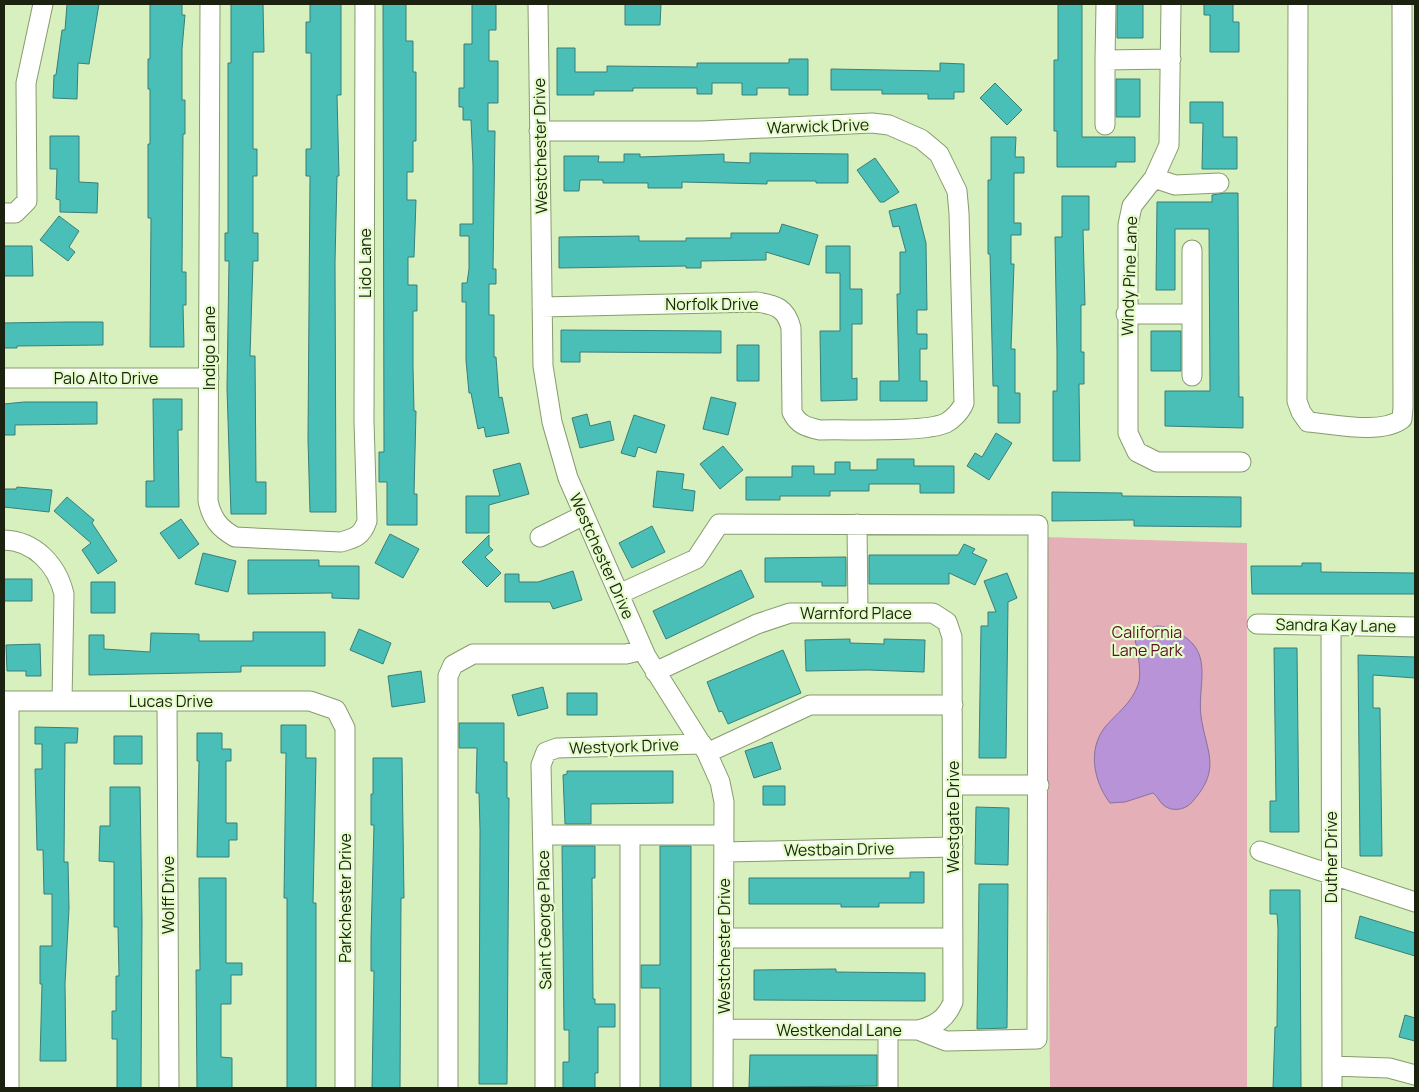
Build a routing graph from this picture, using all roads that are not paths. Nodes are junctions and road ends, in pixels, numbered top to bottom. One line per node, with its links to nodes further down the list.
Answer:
1 (44, 4): 15 (street)
2 (210, 4): 22 (street, Indigo Lane)
3 (365, 4): 26 (street, Lido Lane)
4 (538, 4): 12 (street, Westchester Drive)
5 (1106, 4): 10 (street)
6 (1171, 4): 9 (street, Windy Pine Lane)
7 (1298, 4): 8 (street)
8 (1402, 4)
9 (1171, 59): 10 (street); 13 (street, Windy Pine Lane)
10 (1105, 60): 11 (street)
11 (1105, 125)
12 (539, 131): 17 (street, Westchester Drive); 23 (street, Warwick Drive)
13 (1154, 178): 14 (street); 18 (street, Windy Pine Lane)
14 (1219, 183)
15 (4, 213)
16 (1192, 250): 19 (street)
17 (542, 307): 23 (street, Norfolk Drive); 25 (street, Westchester Drive)
18 (1126, 314): 19 (street); 24 (street, Windy Pine Lane)
19 (1191, 314): 20 (street)
20 (1192, 376)
21 (4, 378): 22 (street, Palo Alto Drive)
22 (209, 378): 26 (street, Indigo Lane)
23 (954, 416)
24 (1241, 462)
25 (584, 515): 28 (street); 30 (street, Westchester Drive)
26 (367, 521)
27 (857, 524): 30 (street); 31 (street); 46 (street)
28 (540, 537)
29 (4, 540): 39 (street)
30 (619, 594): 36 (street, Westchester Drive)
31 (858, 613): 32 (street, Warnford Place); 37 (street, Warnford Place)
32 (947, 622): 41 (street, Westgate Drive)
33 (1258, 624): 34 (street, Sandra Kay Lane)
34 (1331, 626): 35 (street, Sandra Kay Lane); 52 (street, Duther Drive)
35 (1415, 627)
36 (643, 650): 37 (street, Westchester Drive); 65 (street)
37 (655, 672): 43 (street, Westchester Drive)
38 (6, 701): 39 (street, Lucas Drive); 62 (street)
39 (62, 701): 40 (street, Lucas Drive)
40 (168, 701): 42 (street, Lucas Drive); 63 (street, Wolff Drive)
41 (953, 705): 43 (street); 45 (street, Westgate Drive)
42 (336, 710): 64 (street, Parkchester Drive)
43 (704, 748): 44 (street, Westyork Drive); 49 (street, Westchester Drive)
44 (546, 752): 47 (street, Saint George Place)
45 (954, 785): 46 (street); 50 (street, Westgate Drive)
46 (1039, 785): 59 (street)
47 (542, 835): 48 (street, Westbain Drive); 66 (street, Saint George Place)
48 (630, 835): 49 (street, Westbain Drive); 67 (street)
49 (724, 843): 50 (street, Westbain Drive); 54 (street, Westchester Drive)
50 (954, 847): 55 (street, Westgate Drive)
51 (1260, 851): 52 (street)
52 (1330, 874): 53 (street); 60 (street, Duther Drive)
53 (1415, 902)
54 (724, 938): 55 (street); 57 (street, Westchester Drive)
55 (953, 938): 56 (street, Westgate Drive)
56 (949, 1012): 59 (street, Westkendal Lane)
57 (723, 1029): 58 (street, Westkendal Lane); 68 (street, Westchester Drive)
58 (888, 1030): 59 (street, Westkendal Lane); 69 (street)
59 (918, 1030)
60 (1332, 1066): 61 (street); 70 (street, Duther Drive)
61 (1415, 1075)
62 (9, 1088)
63 (169, 1088)
64 (345, 1088)
65 (448, 1088)
66 (545, 1088)
67 (630, 1088)
68 (723, 1088)
69 (888, 1088)
70 (1332, 1088)

